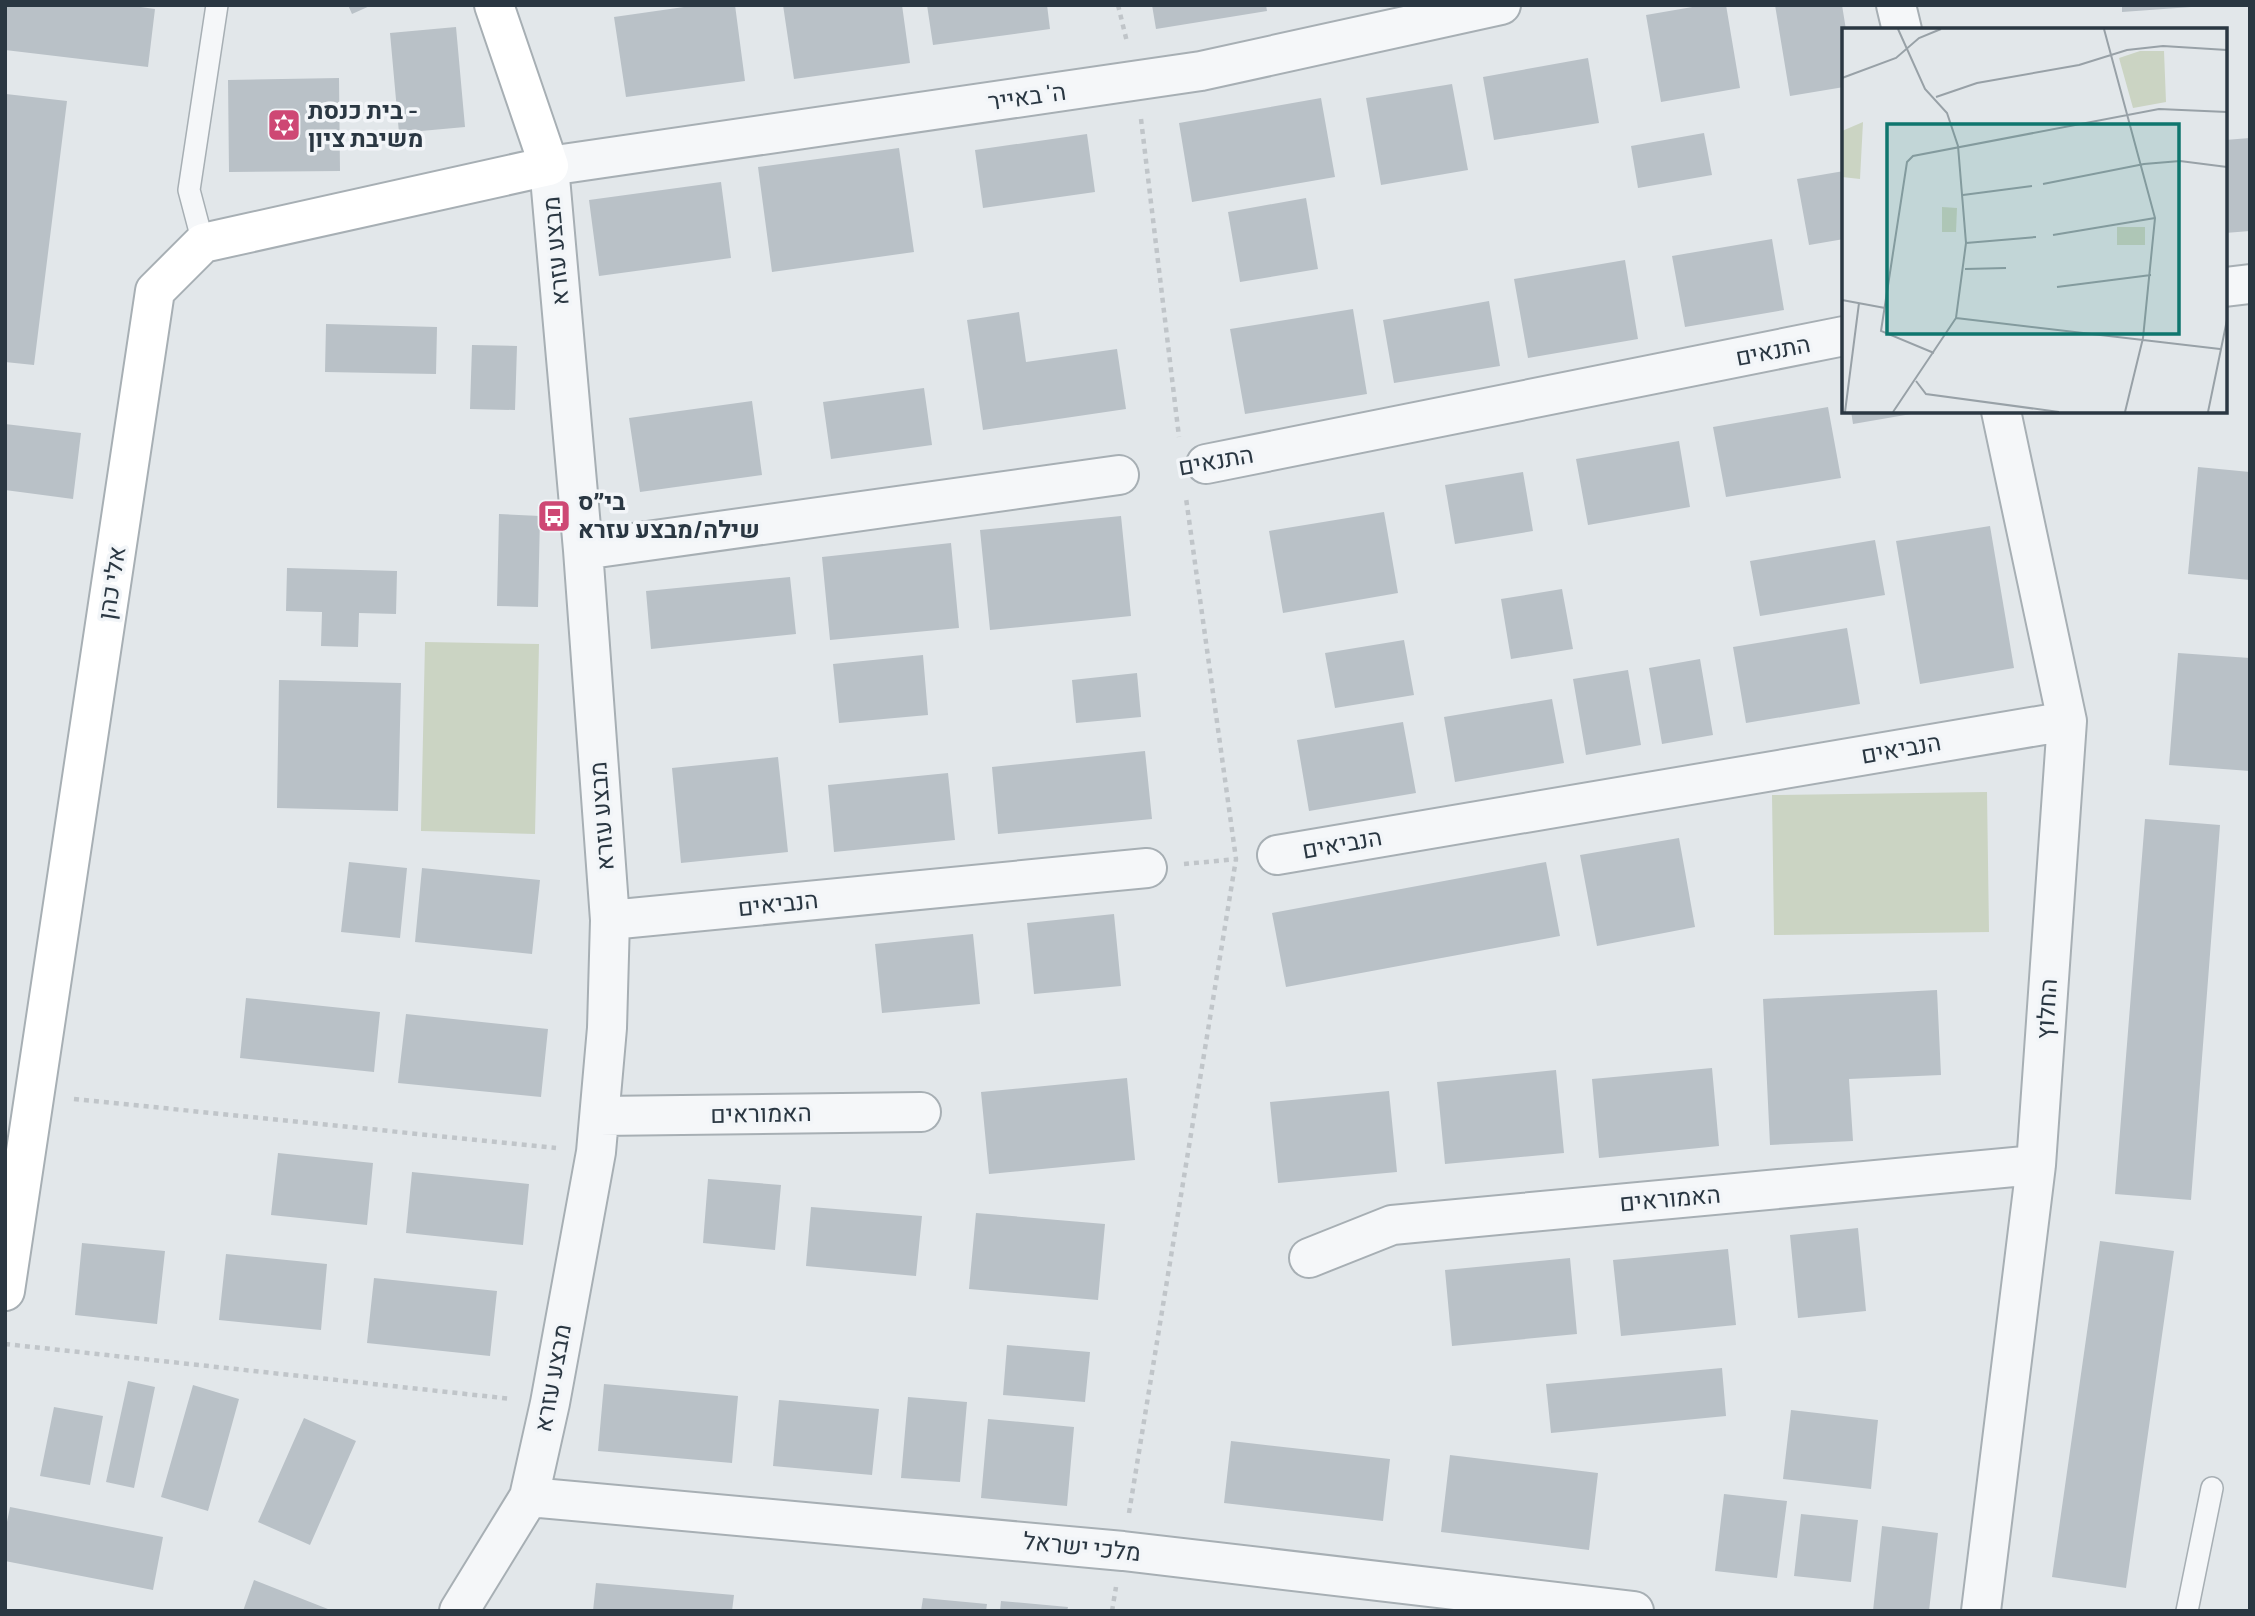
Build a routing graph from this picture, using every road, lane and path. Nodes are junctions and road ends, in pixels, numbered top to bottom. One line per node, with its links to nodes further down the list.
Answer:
1 (217, 5): 7 (lane)
2 (494, 5): 6 (street, מבצע עזרא)
3 (1501, 5): 6 (street, ה' באייר)
4 (1896, 5): 5 (street)
5 (1902, 28)
6 (548, 166): 7 (street); 14 (street, מבצע עזרא)
7 (204, 243): 19 (street, אלי כהן)
8 (2250, 285): 9 (street)
9 (2227, 287)
10 (1842, 336): 12 (street, התנאים)
11 (2001, 413): 15 (street, החלוץ)
12 (1206, 464)
13 (1119, 475): 14 (street)
14 (583, 550): 18 (street, מבצע עזרא)
15 (2067, 721): 16 (street, הנביאים); 22 (street, החלוץ)
16 (1277, 855): 17 (path, הנביאים)
17 (1147, 868): 18 (street, הנביאים)
18 (610, 920): 21 (street, מבצע עזרא)
19 (35, 1095): 21 (path); 24 (street, אלי כהן)
20 (921, 1112): 21 (street, האמוראים)
21 (598, 1134): 26 (street, מבצע עזרא)
22 (2036, 1165): 23 (street, האמוראים); 31 (street, החלוץ)
23 (1309, 1258)
24 (5, 1291)
25 (5, 1343): 26 (path)
26 (550, 1403): 28 (street, מבצע עזרא)
27 (2212, 1488): 32 (lane)
28 (529, 1497): 29 (street, מבצע עזרא); 30 (street, מלכי ישראל)
29 (459, 1611)
30 (1634, 1611)
31 (1981, 1611)
32 (2187, 1611)

